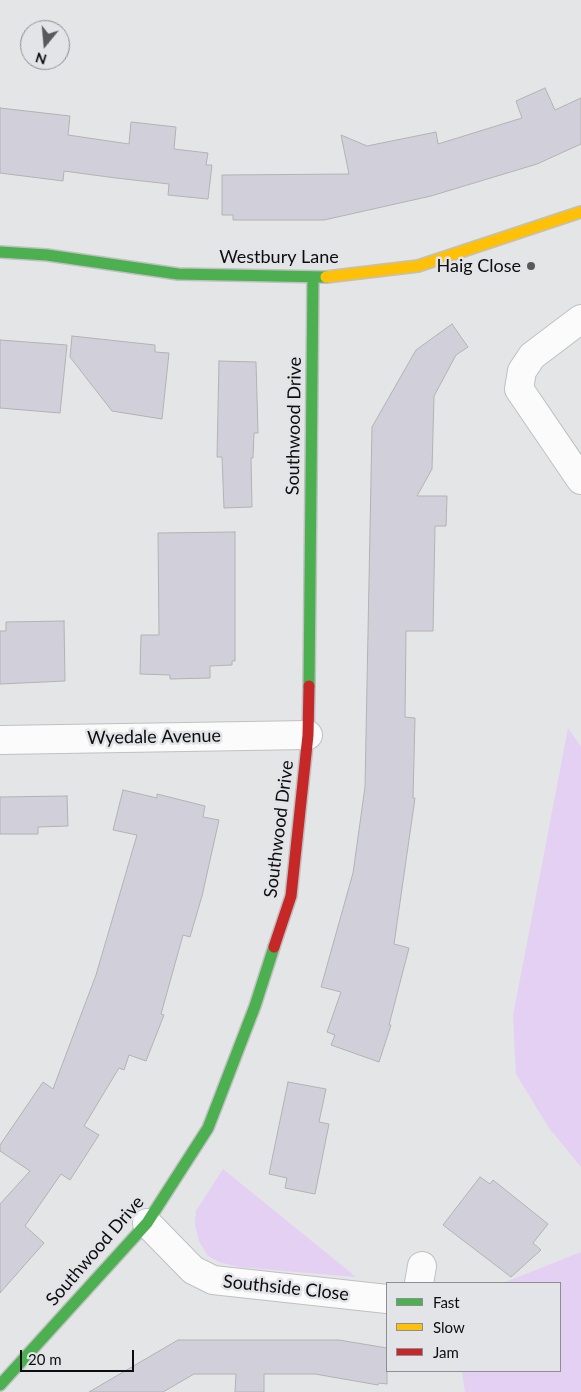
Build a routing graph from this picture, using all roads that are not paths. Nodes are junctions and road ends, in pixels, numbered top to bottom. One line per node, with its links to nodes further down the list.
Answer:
1 (581, 212): 3 (street, Westbury Lane)
2 (0, 252): 3 (street, Westbury Lane)
3 (313, 278): 6 (street, Southwood Drive)
4 (581, 320): 5 (street)
5 (581, 480)
6 (308, 735): 7 (street, Wyedale Avenue); 8 (street, Southwood Drive)
7 (0, 740)
8 (147, 1223): 9 (street, Southside Close); 10 (street, Southwood Drive)
9 (386, 1299)
10 (0, 1385)

